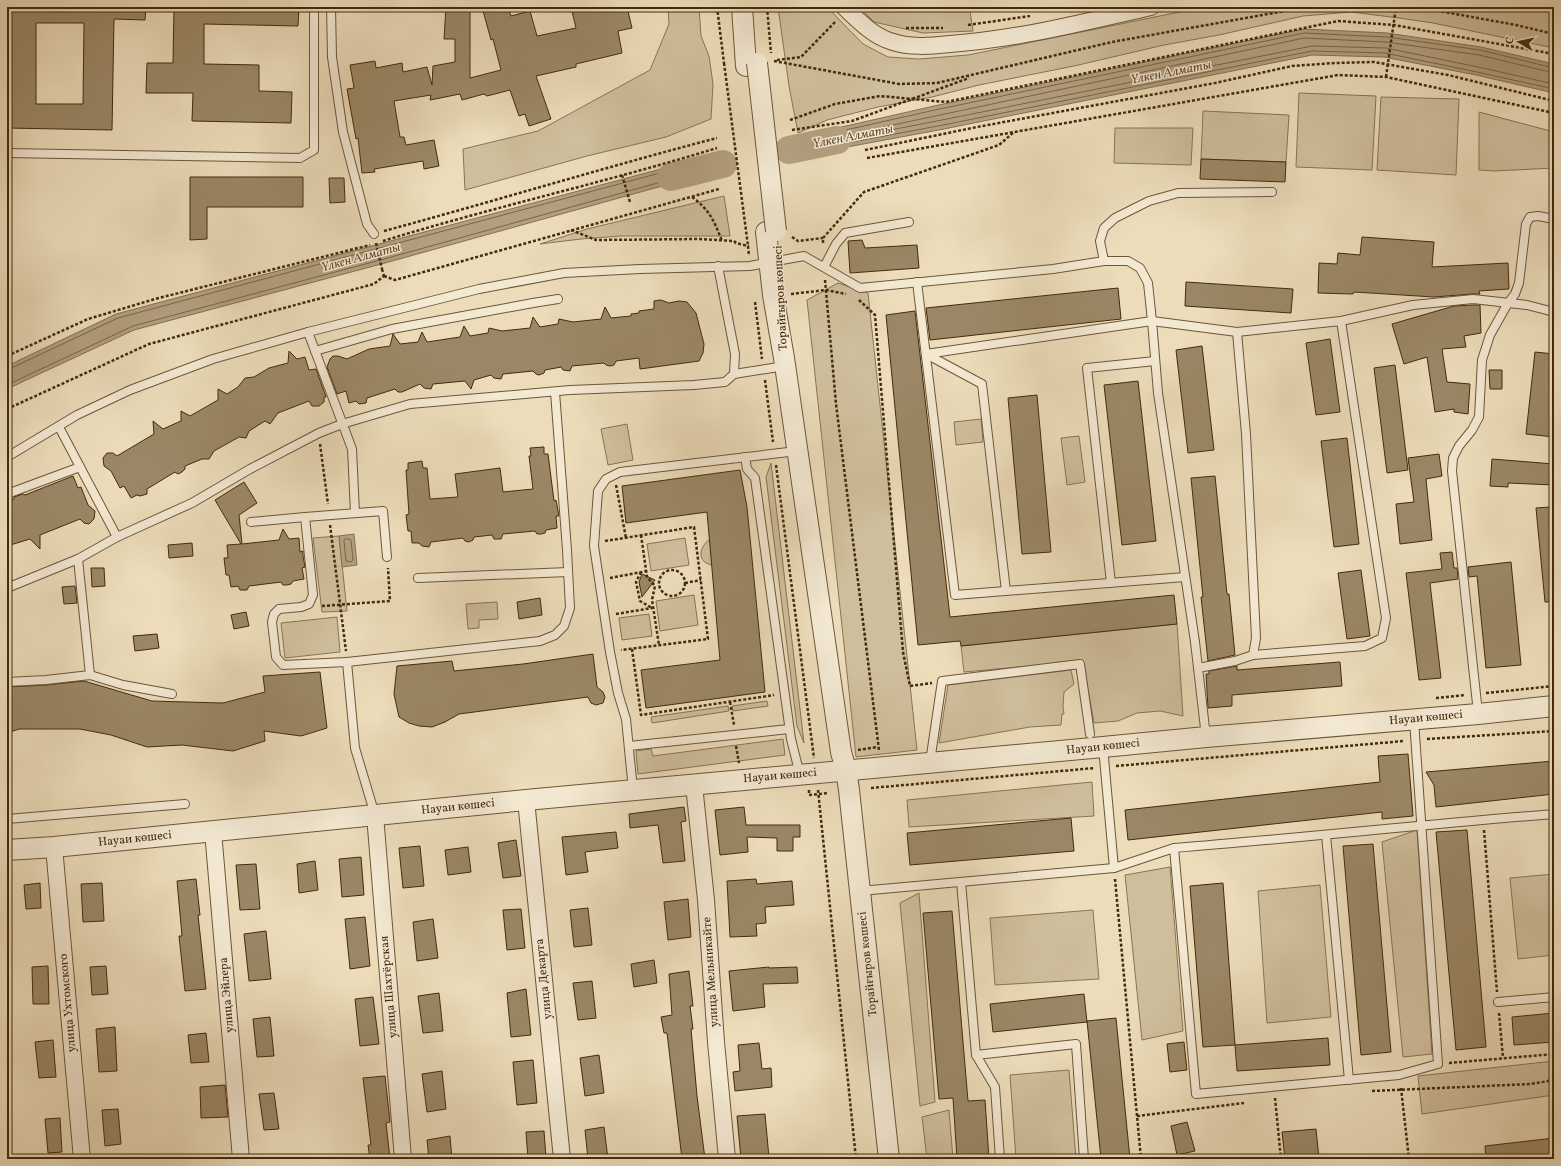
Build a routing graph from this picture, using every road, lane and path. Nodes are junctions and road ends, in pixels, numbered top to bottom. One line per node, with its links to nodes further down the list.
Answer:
1 (314, 7): 29 (lane)
2 (331, 7): 39 (lane)
3 (717, 7): 41 (path, bridge)
4 (743, 7): 43 (street, Торайғыров көшесі)
5 (1151, 7): 9 (street)
6 (1308, 7): 18 (path)
7 (1396, 7): 11 (path)
8 (1417, 7): 15 (path)
9 (841, 13): 18 (path)
10 (1033, 16): 12 (path)
11 (1394, 25): 16 (path); 17 (path); 20 (path)
12 (964, 26)
13 (905, 28): 14 (path)
14 (944, 28)
15 (1554, 34)
16 (1554, 54)
17 (1389, 64): 19 (path); 21 (path); 28 (path)
18 (978, 75): 20 (path)
19 (1386, 77): 22 (path); 25 (path)
20 (912, 99): 23 (path); 24 (path)
21 (1554, 101)
22 (1554, 113)
23 (790, 120)
24 (792, 130)
25 (1014, 132): 30 (path); 45 (path)
26 (717, 138): 39 (path)
27 (717, 148): 31 (path)
28 (865, 150)
29 (7, 153)
30 (867, 158)
31 (622, 175): 35 (path); 62 (path)
32 (719, 189): 34 (path)
33 (1272, 192): 42 (lane)
34 (692, 197): 38 (path); 40 (path)
35 (630, 202)
36 (1554, 219): 54 (lane)
37 (909, 222): 45 (lane)
38 (571, 230): 40 (path); 46 (path)
39 (374, 234): 46 (path, bridge)
40 (722, 240): 41 (path)
41 (748, 246): 43 (path)
42 (1104, 261): 47 (lane); 56 (lane)
43 (766, 263): 44 (lane); 45 (lane); 64 (street, Торайғыров көшесі)
44 (718, 266): 58 (lane); 66 (lane)
45 (824, 267): 47 (lane); 48 (path)
46 (384, 276): 68 (path)
47 (917, 282): 61 (lane)
48 (826, 290): 49 (path); 50 (path); 125 (path)
49 (791, 294)
50 (848, 294)
51 (855, 296): 112 (path)
52 (754, 298): 65 (path)
53 (558, 299): 60 (lane)
54 (1508, 303): 55 (lane); 57 (lane); 117 (lane)
55 (1554, 312)
56 (1152, 320): 59 (lane); 61 (lane); 63 (lane)
57 (1341, 322): 59 (lane); 108 (lane)
58 (308, 332): 60 (lane); 70 (lane)
59 (1237, 332): 108 (lane)
60 (315, 352): 69 (lane)
61 (926, 354): 100 (lane); 100 (lane)
62 (7, 356)
63 (1155, 361): 92 (lane); 97 (lane)
64 (785, 362): 65 (lane); 72 (street, Торайғыров көшесі)
65 (764, 369): 66 (lane); 73 (path)
66 (734, 374): 67 (lane)
67 (555, 392): 69 (lane); 90 (lane)
68 (7, 409)
69 (342, 424): 71 (lane); 79 (lane)
70 (59, 427): 74 (lane); 76 (lane)
71 (319, 434): 80 (path); 84 (lane)
72 (797, 451): 73 (lane); 131 (street, Торайғыров көшесі)
73 (775, 453): 75 (lane); 128 (path)
74 (7, 457)
75 (745, 457): 86 (lane); 115 (lane)
76 (80, 467): 78 (lane); 84 (lane)
77 (616, 483): 85 (path)
78 (7, 494)
79 (355, 513): 80 (lane); 87 (lane)
80 (329, 515): 81 (lane); 101 (path)
81 (305, 517): 82 (lane); 109 (lane)
82 (251, 522)
83 (641, 535): 85 (path); 89 (path); 95 (path)
84 (117, 538): 88 (lane)
85 (626, 538): 86 (path)
86 (594, 542): 107 (lane)
87 (387, 557): 101 (path)
88 (78, 559): 99 (lane); 111 (lane)
89 (647, 571): 91 (path); 98 (path)
90 (568, 572): 93 (lane); 109 (lane)
91 (641, 572): 94 (path); 103 (path)
92 (1185, 577): 97 (lane); 110 (lane)
93 (418, 578)
94 (607, 578)
95 (700, 580): 96 (path); 105 (path)
96 (685, 583): 98 (path); 98 (path)
97 (1111, 583): 100 (lane)
98 (657, 586): 103 (path)
99 (7, 588)
100 (1006, 591)
101 (339, 605): 102 (path); 109 (path)
102 (322, 606)
103 (653, 608): 104 (path); 105 (path)
104 (613, 615)
105 (659, 645): 106 (path)
106 (632, 649): 107 (path); 115 (path)
107 (610, 652): 124 (lane)
108 (1252, 655): 110 (lane)
109 (347, 662): 142 (lane)
110 (1198, 668): 121 (lane)
111 (90, 675): 113 (lane); 114 (lane)
112 (942, 681): 122 (lane); 129 (lane)
113 (7, 682)
114 (172, 694)
115 (784, 694): 119 (lane)
116 (1554, 706): 117 (street, Науаи көшесі)
117 (1478, 714): 118 (street, Науаи көшесі)
118 (1414, 719): 121 (street, Науаи көшесі); 123 (lane)
119 (789, 729): 124 (lane); 132 (lane)
120 (1554, 731): 123 (path)
121 (1206, 736): 122 (street, Науаи көшесі)
122 (1097, 740): 129 (street, Науаи көшесі); 130 (lane)
123 (1415, 740): 130 (path); 145 (lane)
124 (629, 746): 135 (lane)
125 (878, 747): 126 (path); 127 (path)
126 (852, 751)
127 (879, 756)
128 (814, 757)
129 (930, 763): 131 (street, Науаи көшесі)
130 (1105, 767): 134 (path); 151 (lane)
131 (846, 770): 132 (street, Науаи көшесі); 153 (street, Торайғыров көшесі)
132 (800, 775): 133 (street, Науаи көшесі)
133 (694, 784): 135 (street, Науаи көшесі); 174 (street, улица Мельникайте)
134 (871, 788)
135 (633, 790): 139 (street, Науаи көшесі)
136 (828, 793): 137 (path)
137 (818, 794): 138 (path); 175 (path)
138 (809, 795)
139 (526, 800): 142 (street, Науаи көшесі); 173 (street, улица Декарта)
140 (185, 804): 143 (lane)
141 (1554, 814): 144 (lane)
142 (375, 815): 146 (street, Науаи көшесі); 172 (street, улица Шахтёрская)
143 (7, 819)
144 (1484, 820): 145 (lane); 155 (path)
145 (1422, 825): 147 (lane); 159 (lane)
146 (213, 831): 148 (street, Науаи көшесі); 171 (street, улица Эйлера)
147 (1326, 836): 149 (lane); 161 (lane)
148 (54, 847): 150 (street, Науаи көшесі); 170 (street, улица Ухтомского)
149 (1174, 848): 151 (lane); 163 (lane)
150 (7, 850)
151 (1114, 868): 152 (lane); 169 (path)
152 (961, 882): 153 (lane); 157 (lane)
153 (860, 891): 176 (street, Торайғыров көшесі)
154 (1554, 996): 155 (lane)
155 (1498, 1002): 158 (path)
156 (1554, 1054): 158 (path)
157 (976, 1055): 177 (lane); 178 (lane)
158 (1503, 1058): 159 (path)
159 (1438, 1064): 160 (lane)
160 (1399, 1075): 161 (lane); 164 (path)
161 (1349, 1080): 163 (lane)
162 (1554, 1080): 164 (path)
163 (1273, 1087): 167 (path)
164 (1401, 1089): 165 (path); 181 (path)
165 (1371, 1091)
166 (1282, 1097): 167 (path)
167 (1275, 1098): 180 (path)
168 (1245, 1102): 169 (path)
169 (1137, 1116): 179 (path)
170 (82, 1159)
171 (241, 1159)
172 (403, 1159)
173 (562, 1159)
174 (727, 1159)
175 (856, 1159)
176 (889, 1159)
177 (1000, 1159)
178 (1084, 1159)
179 (1141, 1159)
180 (1281, 1159)
181 (1409, 1159)

